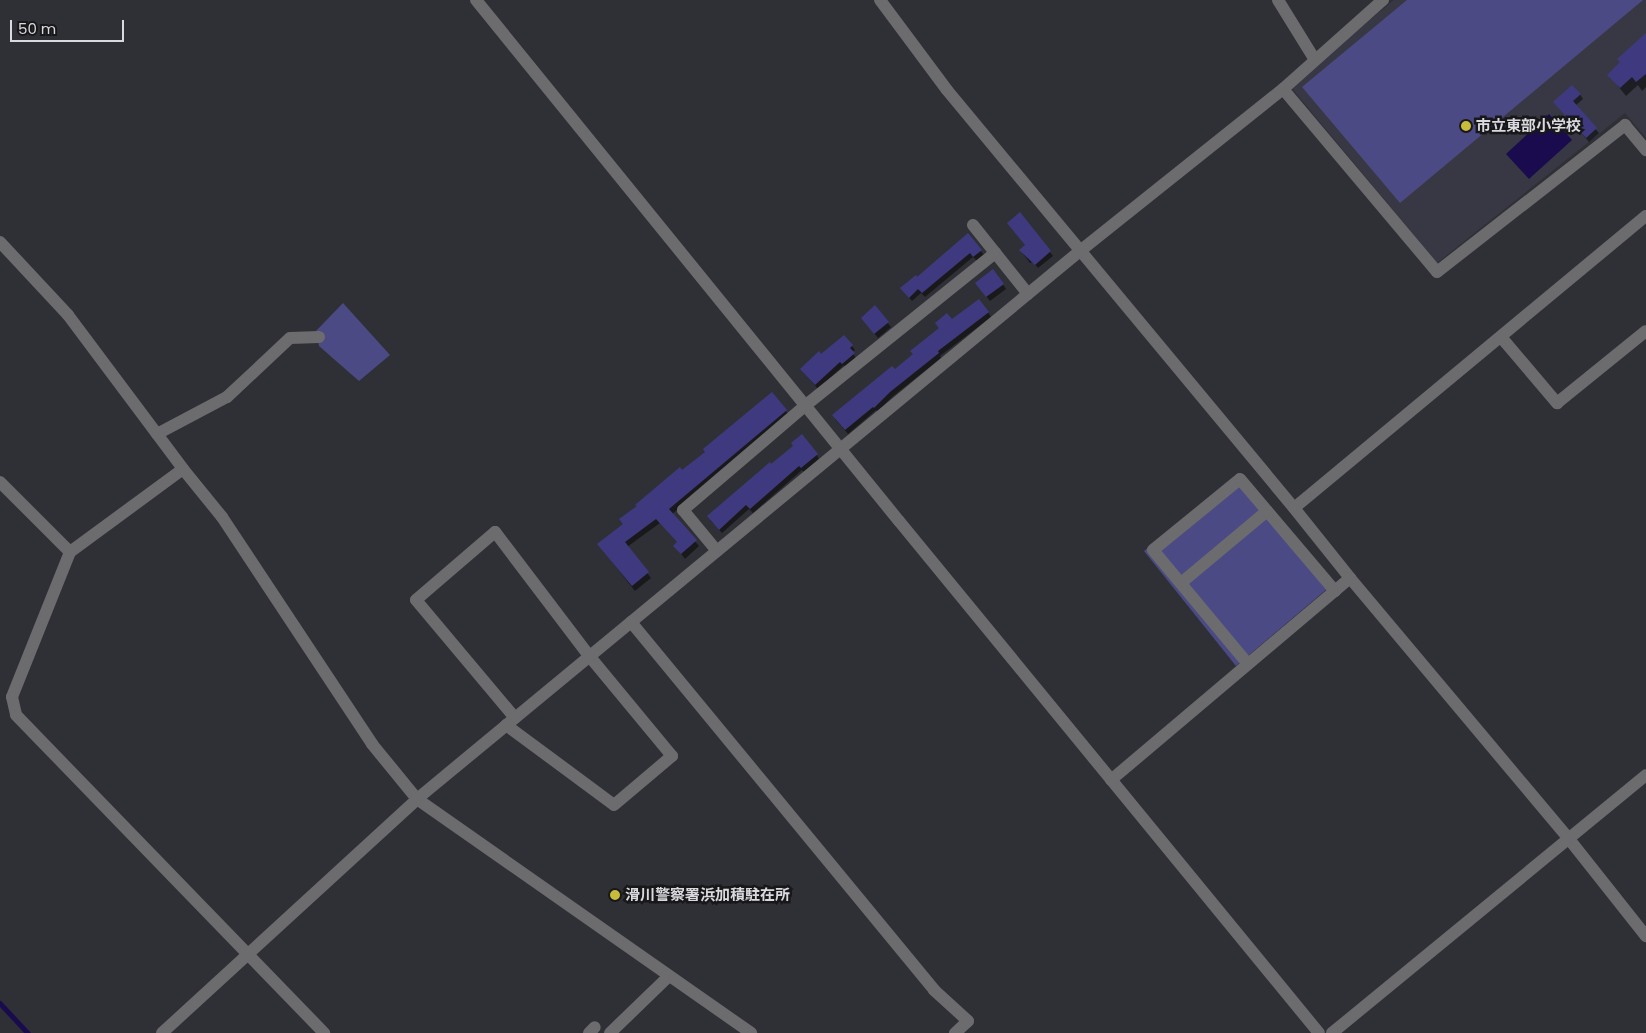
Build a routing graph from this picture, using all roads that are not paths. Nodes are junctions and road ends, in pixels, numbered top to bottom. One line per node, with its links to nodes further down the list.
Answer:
1 (476, 0): 17 (street)
2 (880, 0): 11 (street)
3 (1278, 0): 5 (street)
4 (1383, 0): 5 (street)
5 (1315, 60): 6 (street)
6 (1283, 89): 7 (street); 11 (street)
7 (1646, 150)
8 (1646, 216): 15 (street)
9 (973, 225): 12 (street)
10 (0, 242): 18 (street)
11 (1080, 251): 13 (street); 22 (street)
12 (995, 253): 13 (street); 17 (street)
13 (1028, 294): 19 (street)
14 (1646, 331): 15 (street)
15 (1501, 336): 22 (street)
16 (319, 337): 18 (street)
17 (806, 406): 19 (street); 24 (street)
18 (157, 434): 20 (street)
19 (840, 448): 24 (street); 34 (street)
20 (183, 469): 25 (street); 35 (street)
21 (0, 482): 25 (street)
22 (1294, 508): 26 (street)
23 (1267, 511): 27 (street); 27 (street); 28 (street)
24 (717, 551): 29 (street)
25 (70, 552): 38 (street)
26 (1350, 578): 28 (street); 36 (street)
27 (1181, 583): 31 (street)
28 (1335, 591): 31 (street)
29 (631, 622): 30 (street); 44 (street)
30 (590, 657): 32 (street); 32 (street); 32 (street)
31 (1248, 664): 34 (street)
32 (511, 722): 35 (street)
33 (1646, 775): 36 (street)
34 (1111, 780): 45 (street)
35 (417, 799): 38 (street); 39 (street)
36 (1569, 839): 37 (street); 46 (street)
37 (1646, 936)
38 (247, 955): 40 (street); 41 (street)
39 (669, 976): 42 (street); 43 (street)
40 (162, 1033)
41 (324, 1033)
42 (610, 1033)
43 (751, 1033)
44 (955, 1033)
45 (1319, 1033)
46 (1332, 1033)

